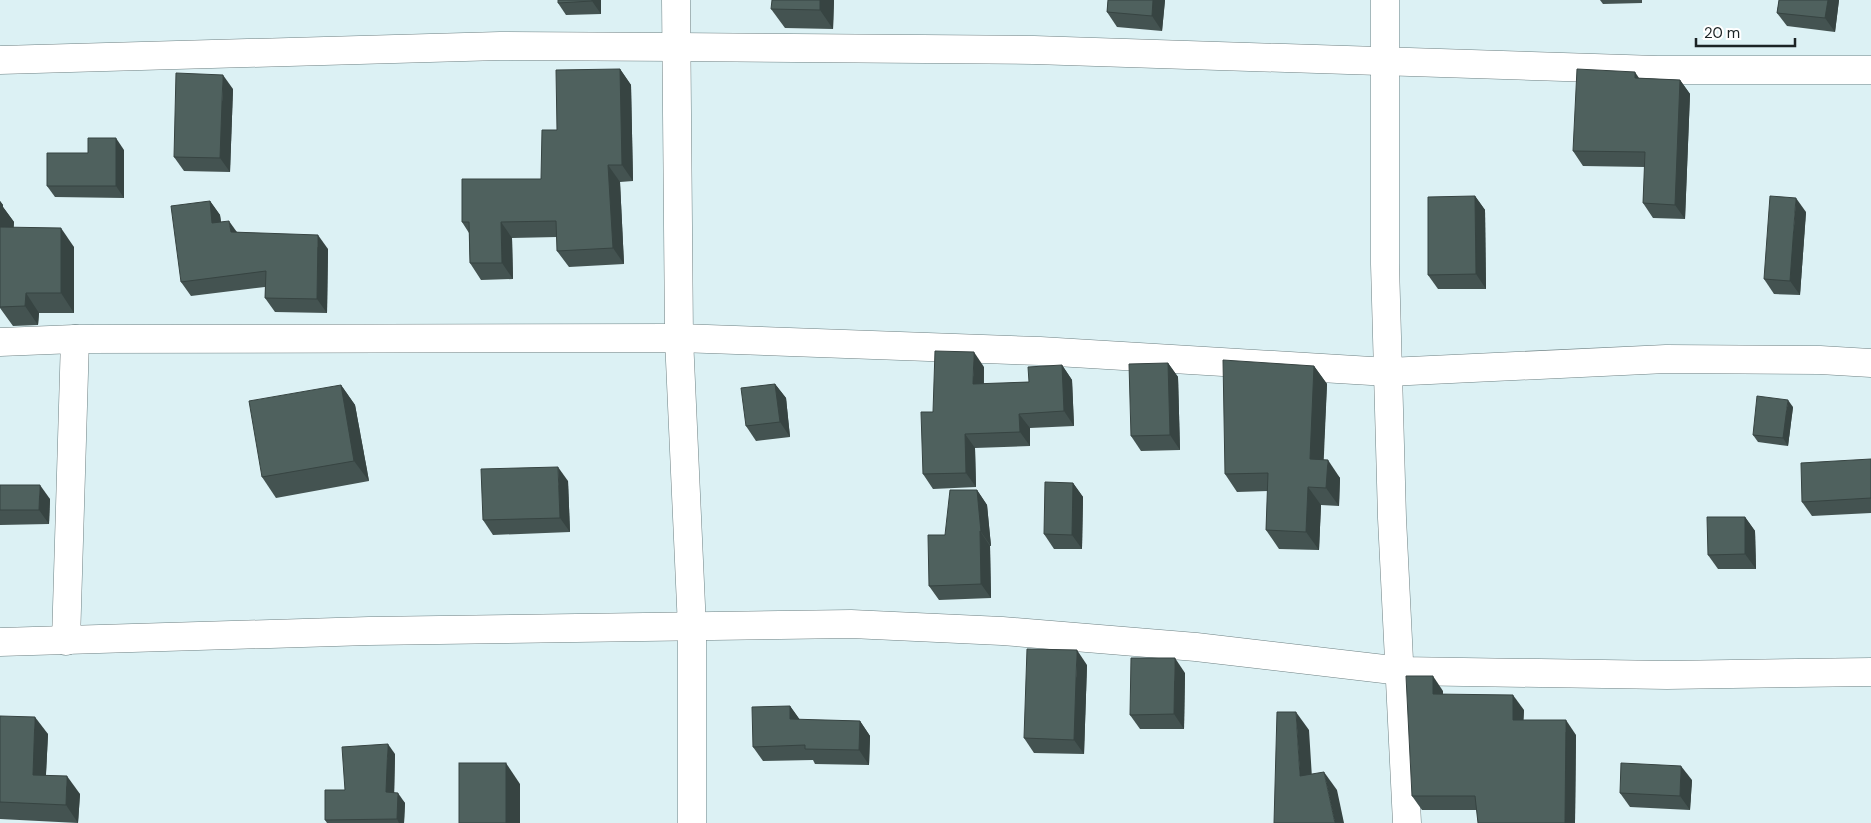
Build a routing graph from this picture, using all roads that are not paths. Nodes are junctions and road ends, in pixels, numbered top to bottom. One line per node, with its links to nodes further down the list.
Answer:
1 (676, 0): 3 (street)
2 (1385, 0): 5 (street)
3 (677, 47): 4 (street); 5 (street); 7 (street)
4 (0, 60)
5 (1384, 60): 6 (street); 11 (street)
6 (1871, 70)
7 (679, 338): 8 (street); 11 (street); 12 (street)
8 (75, 339): 9 (street); 13 (street)
9 (0, 342)
10 (1871, 363): 11 (street)
11 (1388, 372): 15 (street)
12 (692, 628): 13 (street); 15 (street); 17 (street)
13 (66, 641): 14 (street)
14 (0, 642)
15 (1401, 671): 16 (street); 18 (street)
16 (1871, 672)
17 (692, 823)
18 (1408, 823)

